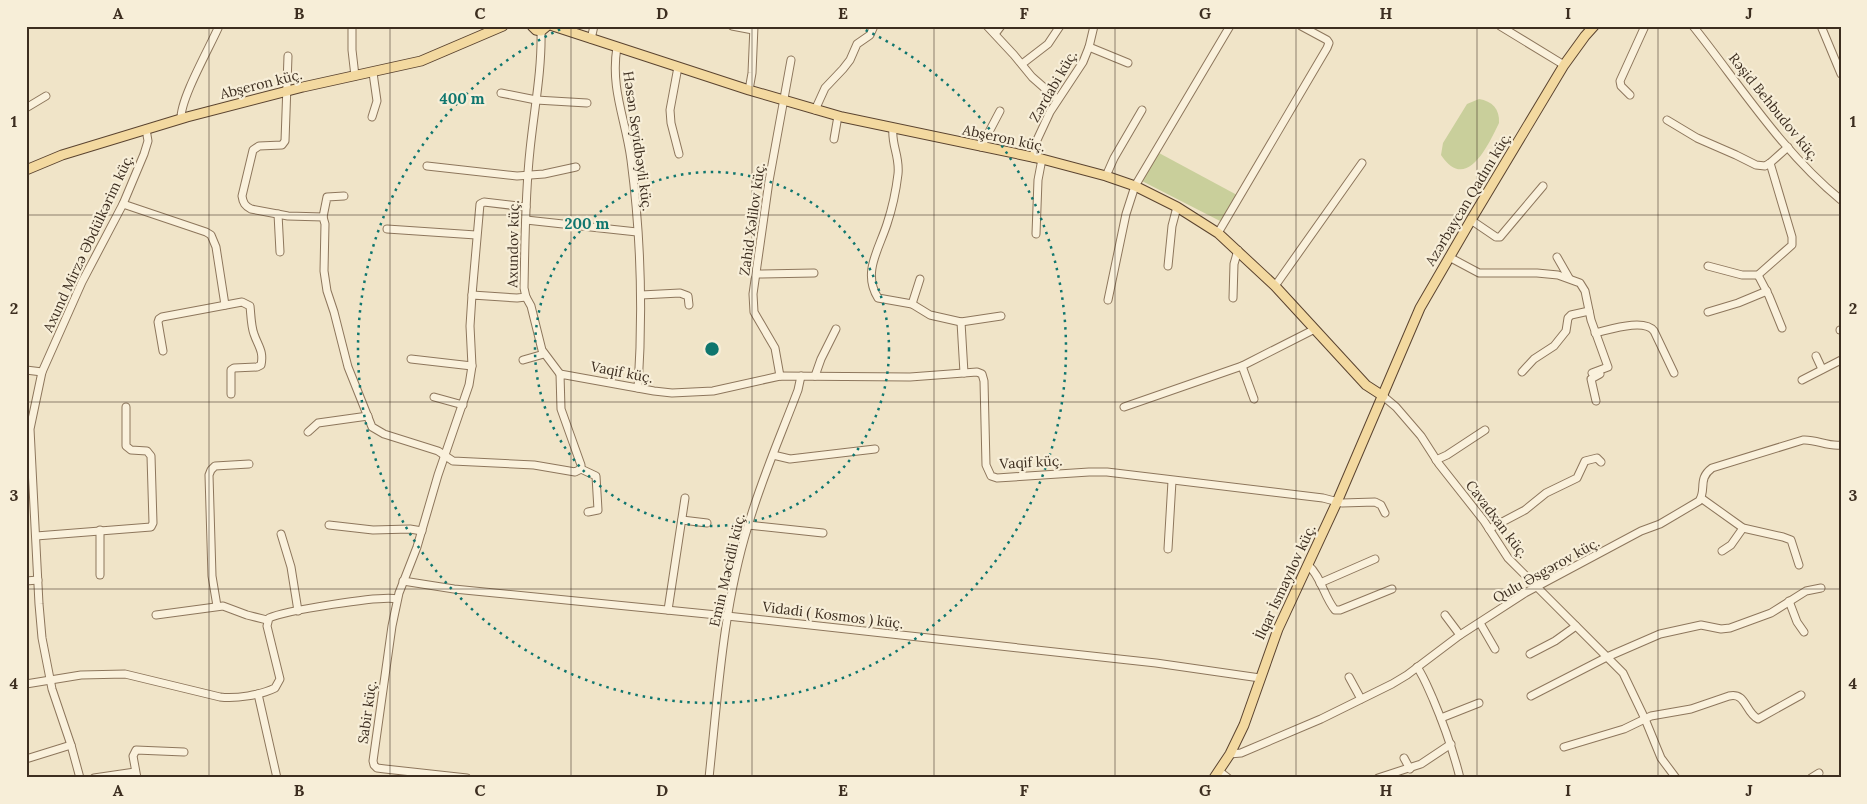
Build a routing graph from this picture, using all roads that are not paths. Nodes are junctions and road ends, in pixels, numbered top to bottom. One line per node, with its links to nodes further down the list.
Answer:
1 (219, 26): 50 (street)
2 (352, 26): 34 (street)
3 (503, 26): 32 (main road, Abşeron küç.)
4 (532, 26): 21 (main road)
5 (553, 26): 23 (main road, Abşeron küç.)
6 (594, 26): 23 (street)
7 (732, 26): 20 (street)
8 (874, 26): 45 (street)
9 (987, 26): 22 (street)
10 (1001, 26): 22 (street)
11 (1060, 26): 29 (street)
12 (1094, 26): 25 (street, Zərdabi küç.)
13 (1230, 26): 66 (street)
14 (1301, 26): 80 (street)
15 (1500, 26): 30 (street)
16 (1594, 26): 30 (main road, Azərbaycan Qadını küç.)
17 (1645, 26): 38 (street)
18 (1693, 26): 56 (street, Rəşid Behbudov küç.)
19 (1821, 26): 33 (street)
20 (754, 28): 36 (street)
21 (544, 29): 41 (street, Axundov küç.)
22 (996, 34): 29 (street)
23 (591, 39): 24 (main road, Abşeron küç.)
24 (617, 47): 31 (main road, Abşeron küç.); 78 (street, Həsən Seyidbəyli küç.)
25 (1089, 48): 28 (street); 40 (street, Zərdabi küç.)
26 (288, 56): 35 (street)
27 (791, 60): 42 (street, Zahid Xəlilov küç.)
28 (1128, 62)
29 (1022, 64): 40 (street)
30 (1564, 65): 76 (main road, Azərbaycan Qadını küç.)
31 (678, 67): 36 (main road, Abşeron küç.); 57 (street)
32 (373, 72): 34 (main road, Abşeron küç.); 49 (street)
33 (1841, 74)
34 (355, 76): 35 (main road, Abşeron küç.)
35 (288, 90): 50 (main road, Abşeron küç.); 73 (street)
36 (749, 90): 42 (main road, Abşeron küç.)
37 (501, 93): 41 (street)
38 (1630, 95)
39 (46, 96): 44 (street)
40 (1057, 99): 58 (street, Zərdabi küç.)
41 (536, 100): 43 (street); 64 (street, Axundov küç.)
42 (784, 100): 45 (main road, Abşeron küç.); 89 (street, Zahid Xəlilov küç.)
43 (587, 103)
44 (26, 108)
45 (815, 110): 48 (main road, Abşeron küç.)
46 (1142, 110): 65 (street)
47 (1000, 111): 55 (street)
48 (838, 116): 52 (main road, Abşeron küç.); 54 (street)
49 (372, 117)
50 (181, 119): 53 (main road, Abşeron küç.)
51 (1667, 120): 60 (street)
52 (893, 128): 55 (main road, Abşeron küç.); 101 (street)
53 (146, 129): 63 (main road, Abşeron küç.); 70 (street, Axund Mirzə Əbdülkərim küç.)
54 (834, 139)
55 (981, 147): 58 (main road, Abşeron küç.)
56 (1788, 147): 60 (street); 69 (street, Rəşid Behbudov küç.)
57 (679, 154)
58 (1037, 159): 65 (main road, Abşeron küç.); 79 (street, Zərdabi küç.)
59 (1362, 162): 93 (street)
60 (1770, 163): 90 (street)
61 (426, 166): 64 (street)
62 (576, 167): 64 (street)
63 (26, 170)
64 (528, 176): 71 (street, Axundov küç.)
65 (1106, 176): 66 (main road, Abşeron küç.)
66 (1135, 186): 72 (main road, Abşeron küç.); 99 (street)
67 (1543, 186): 76 (street)
68 (344, 196): 74 (street)
69 (1841, 200)
70 (123, 204): 102 (street); 122 (street, Axund Mirzə Əbdülkərim küç.)
71 (526, 207): 75 (street, Axundov küç.); 81 (street)
72 (1177, 207): 80 (main road, Abşeron küç.); 86 (street)
73 (278, 214): 74 (street); 83 (street)
74 (322, 217): 141 (street)
75 (526, 220): 78 (street); 97 (street, Axundov küç.)
76 (1471, 220): 84 (main road, Azərbaycan Qadını küç.)
77 (387, 229): 81 (street)
78 (637, 232): 96 (street, Həsən Seyidbəyli küç.)
79 (1036, 234)
80 (1218, 234): 82 (main road, Abşeron küç.)
81 (476, 235): 95 (street)
82 (1238, 250): 93 (main road, Abşeron küç.); 98 (street)
83 (280, 252)
84 (1449, 257): 91 (street); 134 (main road, Azərbaycan Qadını küç.)
85 (1557, 257): 91 (street)
86 (1168, 266)
87 (1708, 266): 90 (street)
88 (814, 273): 89 (street)
89 (757, 274): 128 (street, Zahid Xəlilov küç.)
90 (1758, 275): 94 (street)
91 (1569, 278): 103 (street)
92 (920, 279): 101 (street)
93 (1275, 286): 109 (main road, Abşeron küç.)
94 (1767, 292): 104 (street); 107 (street)
95 (472, 295): 97 (street, Axundov küç.); 117 (street)
96 (641, 295): 100 (street); 132 (street, Həsən Seyidbəyli küç.)
97 (526, 297): 112 (street)
98 (1233, 298)
99 (1108, 300)
100 (689, 304)
101 (912, 304): 106 (street)
102 (225, 305): 111 (street); 133 (street)
103 (1589, 311): 110 (street); 123 (street)
104 (1708, 312)
105 (1001, 316): 106 (street)
106 (961, 322): 124 (street)
107 (1782, 328)
108 (836, 329): 130 (street)
109 (1313, 330): 118 (street); 134 (main road, Abşeron küç.)
110 (1595, 333): 119 (street); 126 (street)
111 (163, 351)
112 (544, 354): 115 (street); 127 (street)
113 (1816, 356): 121 (street)
114 (411, 359): 117 (street)
115 (523, 360)
116 (1841, 360): 121 (street)
117 (472, 366): 138 (street)
118 (1242, 366): 136 (street); 140 (street)
119 (1608, 367): 125 (street); 137 (street)
120 (26, 370): 122 (street)
121 (1822, 370): 131 (street)
122 (42, 372): 168 (street, Axund Mirzə Əbdülkərim küç.)
123 (1522, 372)
124 (964, 373): 130 (street, Vaqif küç.); 152 (street, Vaqif küç.)
125 (1592, 373)
126 (1674, 373)
127 (560, 374): 132 (street, Vaqif küç.); 151 (street)
128 (780, 376): 129 (street, Vaqif küç.); 132 (street, Vaqif küç.)
129 (801, 376): 130 (street, Vaqif küç.); 147 (street, Emin Məcidli küç.)
130 (815, 376)
131 (1802, 380)
132 (638, 388)
133 (231, 394)
134 (1383, 396): 148 (street, Cavadxan küç.); 155 (main road, İlqar İsmayılov küç.)
135 (434, 397): 138 (street)
136 (1254, 398)
137 (1596, 401)
138 (463, 405): 146 (street)
139 (126, 406): 164 (street)
140 (1124, 406)
141 (368, 416): 143 (street); 146 (street)
142 (1485, 430): 148 (street)
143 (308, 432)
144 (1841, 445): 154 (street)
145 (875, 449): 147 (street)
146 (445, 456): 151 (street); 165 (street)
147 (773, 456): 161 (street, Emin Məcidli küç.)
148 (1436, 460): 163 (street, Cavadxan küç.)
149 (1601, 462): 163 (street)
150 (249, 464): 184 (street)
151 (580, 469): 156 (street)
152 (1172, 481): 155 (street, Vaqif küç.); 169 (street)
153 (685, 498): 158 (street)
154 (1701, 498): 162 (street); 179 (street, Qulu Əsgərov küç.)
155 (1337, 502): 157 (street, Vaqif küç.); 172 (main road, İlqar İsmayılov küç.)
156 (588, 512)
157 (1384, 513)
158 (682, 520): 159 (street); 185 (street)
159 (708, 522)
160 (329, 525): 165 (street)
161 (748, 525): 166 (street); 189 (street, Emin Məcidli küç.)
162 (1743, 528): 170 (street); 173 (street)
163 (1489, 529): 179 (street, Cavadxan küç.)
164 (100, 530): 168 (street); 174 (street)
165 (422, 531): 177 (street)
166 (823, 533)
167 (281, 534): 186 (street)
168 (36, 536): 175 (street, Axund Mirzə Əbdülkərim küç.)
169 (1168, 549)
170 (1722, 551)
171 (1375, 559): 178 (street)
172 (1308, 565): 178 (street); 200 (main road, İlqar İsmayılov küç.)
173 (1799, 565)
174 (100, 575)
175 (38, 580): 176 (street); 201 (street, Axund Mirzə Əbdülkərim küç.)
176 (26, 581)
177 (403, 581): 182 (street); 185 (street, Vidadi ( Kosmos ) küç.)
178 (1320, 583): 181 (street)
179 (1537, 586): 191 (street, Qulu Əsgərov küç.); 192 (street, Cavadxan küç.)
180 (1821, 588): 183 (street)
181 (1392, 589)
182 (397, 599): 186 (street); 224 (street, Sabir küç.)
183 (1790, 602): 193 (street); 197 (street)
184 (217, 606): 187 (street); 190 (street)
185 (668, 610): 189 (street, Vidadi ( Kosmos ) küç.)
186 (298, 611): 190 (street)
187 (156, 615)
188 (1444, 615): 194 (street)
189 (728, 616): 200 (street, Vidadi ( Kosmos ) küç.); 225 (street, Emin Məcidli küç.)
190 (267, 620): 203 (street)
191 (1480, 623): 194 (street, Qulu Əsgərov küç.); 195 (street)
192 (1576, 626): 196 (street); 197 (street, Cavadxan küç.)
193 (1804, 632)
194 (1460, 635): 198 (street, Qulu Əsgərov küç.)
195 (1495, 649)
196 (1530, 654)
197 (1607, 657): 205 (street); 209 (street, Cavadxan küç.)
198 (1417, 667): 206 (street, Qulu Əsgərov küç.); 208 (street)
199 (1349, 677): 206 (street)
200 (1260, 678): 214 (main road, İlqar İsmayılov küç.)
201 (50, 680): 202 (street); 203 (street); 211 (street, Axund Mirzə Əbdülkərim küç.)
202 (26, 684)
203 (258, 694): 223 (street)
204 (1801, 695): 209 (street)
205 (1531, 696)
206 (1361, 699): 214 (street, Qulu Əsgərov küç.)
207 (1479, 703): 208 (street)
208 (1441, 718): 210 (street)
209 (1645, 719): 212 (street); 229 (street, Cavadxan küç.)
210 (1451, 744): 217 (street); 228 (street)
211 (71, 745): 216 (street); 221 (street, Axund Mirzə Əbdülkərim küç.)
212 (1564, 747)
213 (184, 752): 220 (street)
214 (1230, 754): 219 (main road, İlqar İsmayılov küç.)
215 (1404, 758): 217 (street)
216 (26, 759)
217 (1410, 769): 227 (street)
218 (1819, 773): 230 (street)
219 (1217, 774): 226 (street)
220 (136, 775): 222 (street)
221 (80, 778)
222 (94, 778)
223 (277, 778)
224 (467, 778)
225 (709, 778)
226 (1228, 778)
227 (1378, 778)
228 (1460, 778)
229 (1676, 778)
230 (1811, 778)

